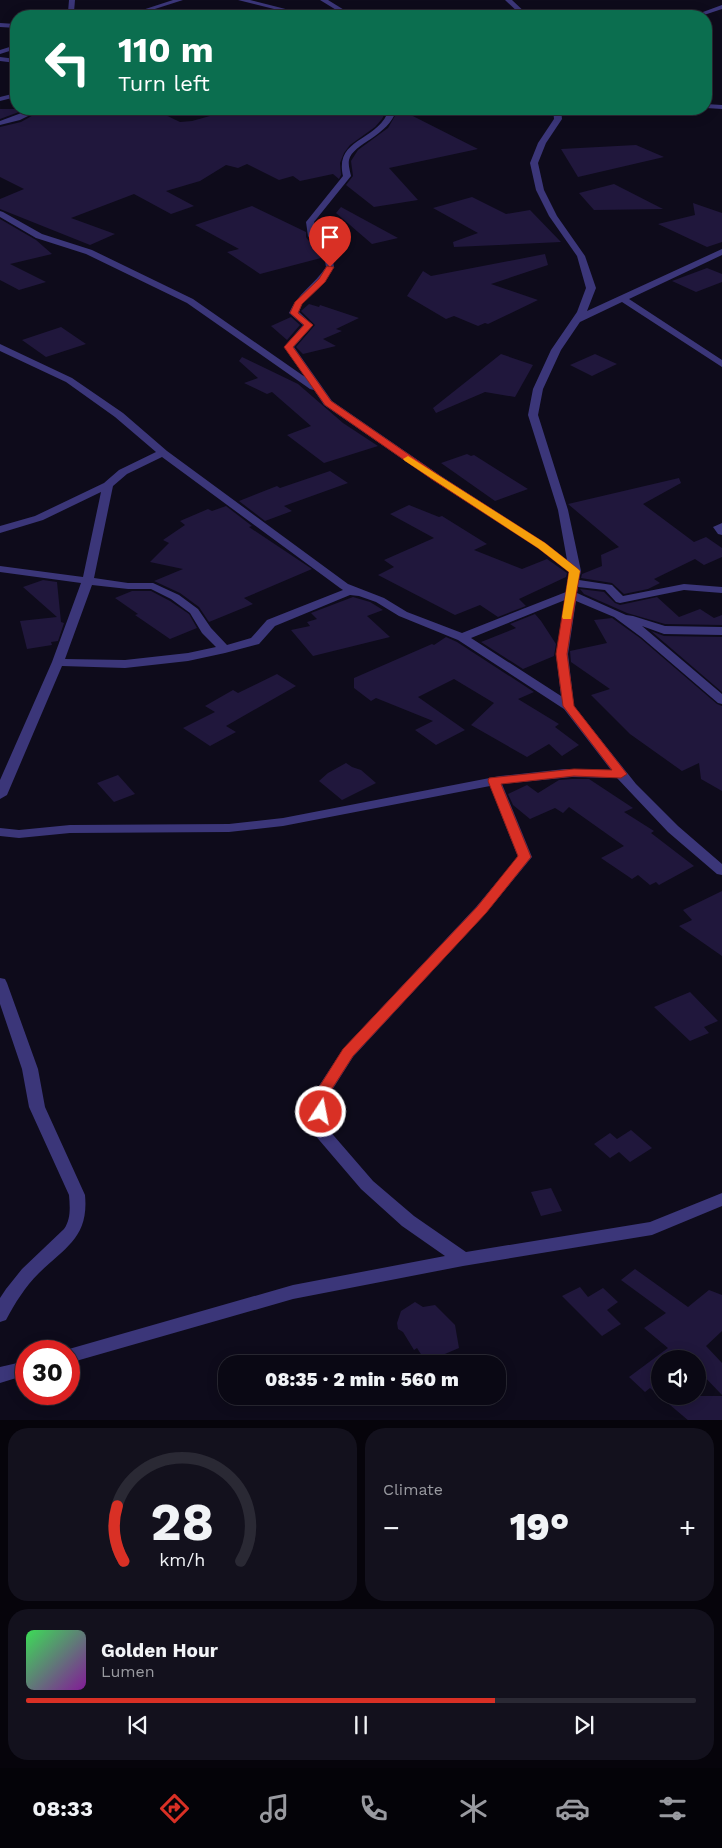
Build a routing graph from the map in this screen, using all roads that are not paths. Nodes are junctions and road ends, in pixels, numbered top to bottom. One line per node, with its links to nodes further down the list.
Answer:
1 (180, 0): 5 (street)
2 (241, 0): 6 (street)
3 (323, 0): 7 (street)
4 (508, 0): 8 (street)
5 (148, 10)
6 (284, 10)
7 (340, 10)
8 (519, 10)
9 (0, 115): 13 (street)
10 (22, 115): 13 (street)
11 (391, 115): 20 (street)
12 (558, 115): 17 (street)
13 (3, 122)
14 (0, 214): 20 (street)
15 (722, 252): 16 (street)
16 (624, 299): 17 (street); 19 (street)
17 (576, 320): 28 (street)
18 (0, 347): 21 (street)
19 (722, 364)
20 (321, 393): 28 (street)
21 (163, 453): 22 (street); 30 (street)
22 (108, 485): 24 (street); 27 (street)
23 (722, 526): 25 (street)
24 (0, 530)
25 (722, 532)
26 (0, 569): 27 (street)
27 (88, 579): 34 (street); 35 (street)
28 (572, 583): 29 (street); 31 (street); 33 (street); 37 (street)
29 (722, 590)
30 (380, 600): 33 (street); 34 (street)
31 (618, 615): 32 (street); 36 (street)
32 (722, 630)
33 (462, 637): 37 (street)
34 (225, 649): 35 (street)
35 (58, 662): 40 (street)
36 (722, 700)
37 (568, 706): 38 (street)
38 (621, 774): 39 (street); 42 (street)
39 (494, 781): 41 (street); 45 (street)
40 (0, 795)
41 (0, 832)
42 (722, 870)
43 (0, 984): 46 (street)
44 (722, 1199): 45 (street)
45 (463, 1259): 47 (street)
46 (0, 1315)
47 (80, 1353)
48 (15, 1371): 49 (street)
49 (0, 1375)

